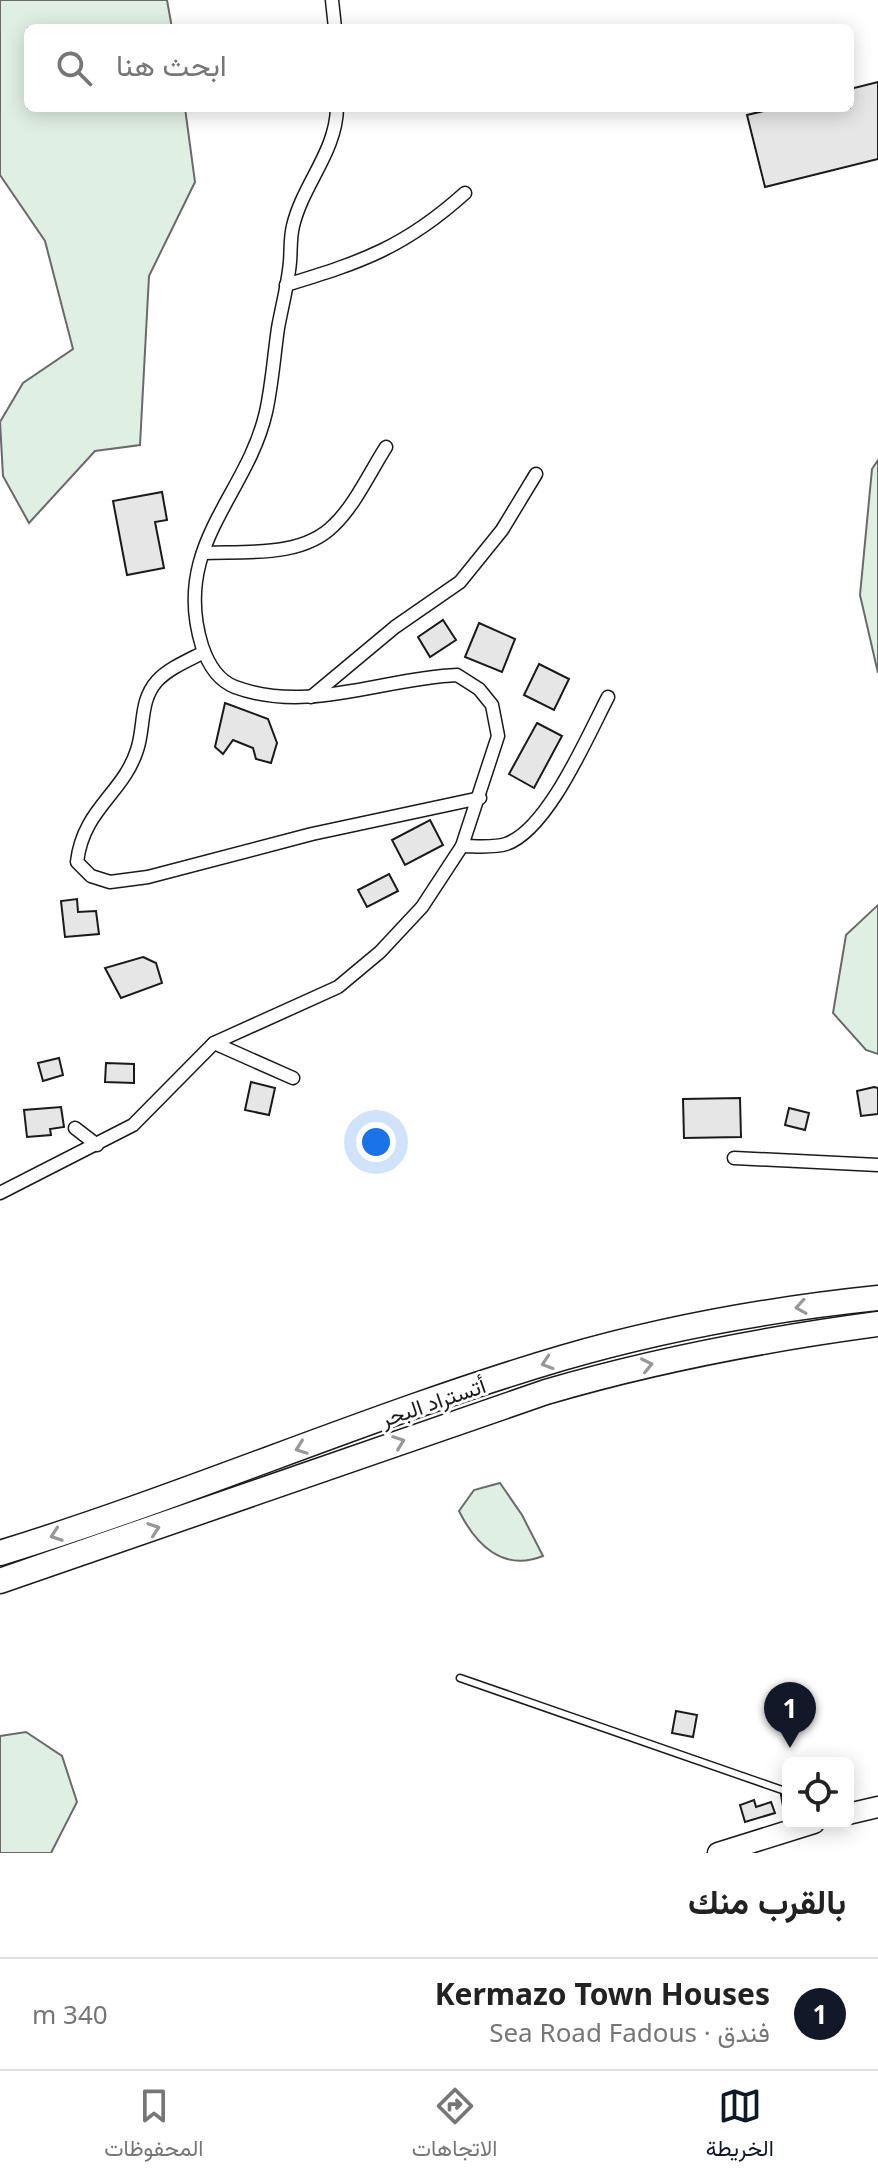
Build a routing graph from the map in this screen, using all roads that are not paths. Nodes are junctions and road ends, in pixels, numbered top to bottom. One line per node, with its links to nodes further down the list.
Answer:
1 (332, 0): 2 (street)
2 (335, 24)
3 (336, 112): 5 (street)
4 (465, 193): 5 (street)
5 (286, 285): 8 (street)
6 (386, 447): 8 (street)
7 (536, 474): 10 (street)
8 (203, 553): 9 (street)
9 (204, 652): 10 (street); 12 (street)
10 (310, 697): 12 (street)
11 (608, 697): 13 (street)
12 (480, 798): 13 (street)
13 (462, 846): 14 (street)
14 (214, 1043): 15 (street); 17 (street)
15 (293, 1078)
16 (75, 1128): 17 (street)
17 (97, 1145): 20 (street)
18 (734, 1158): 19 (street)
19 (878, 1165)
20 (0, 1193)
21 (878, 1298): 23 (highway, أتستراد البحر, one-way to 23)
22 (878, 1324): 24 (highway, أتستراد البحر, one-way to 22)
23 (0, 1553)
24 (0, 1581)
25 (460, 1678): 26 (lane)
26 (782, 1790)
27 (878, 1807): 28 (main road)
28 (854, 1813)
29 (795, 1829): 30 (main road)
30 (718, 1853)

